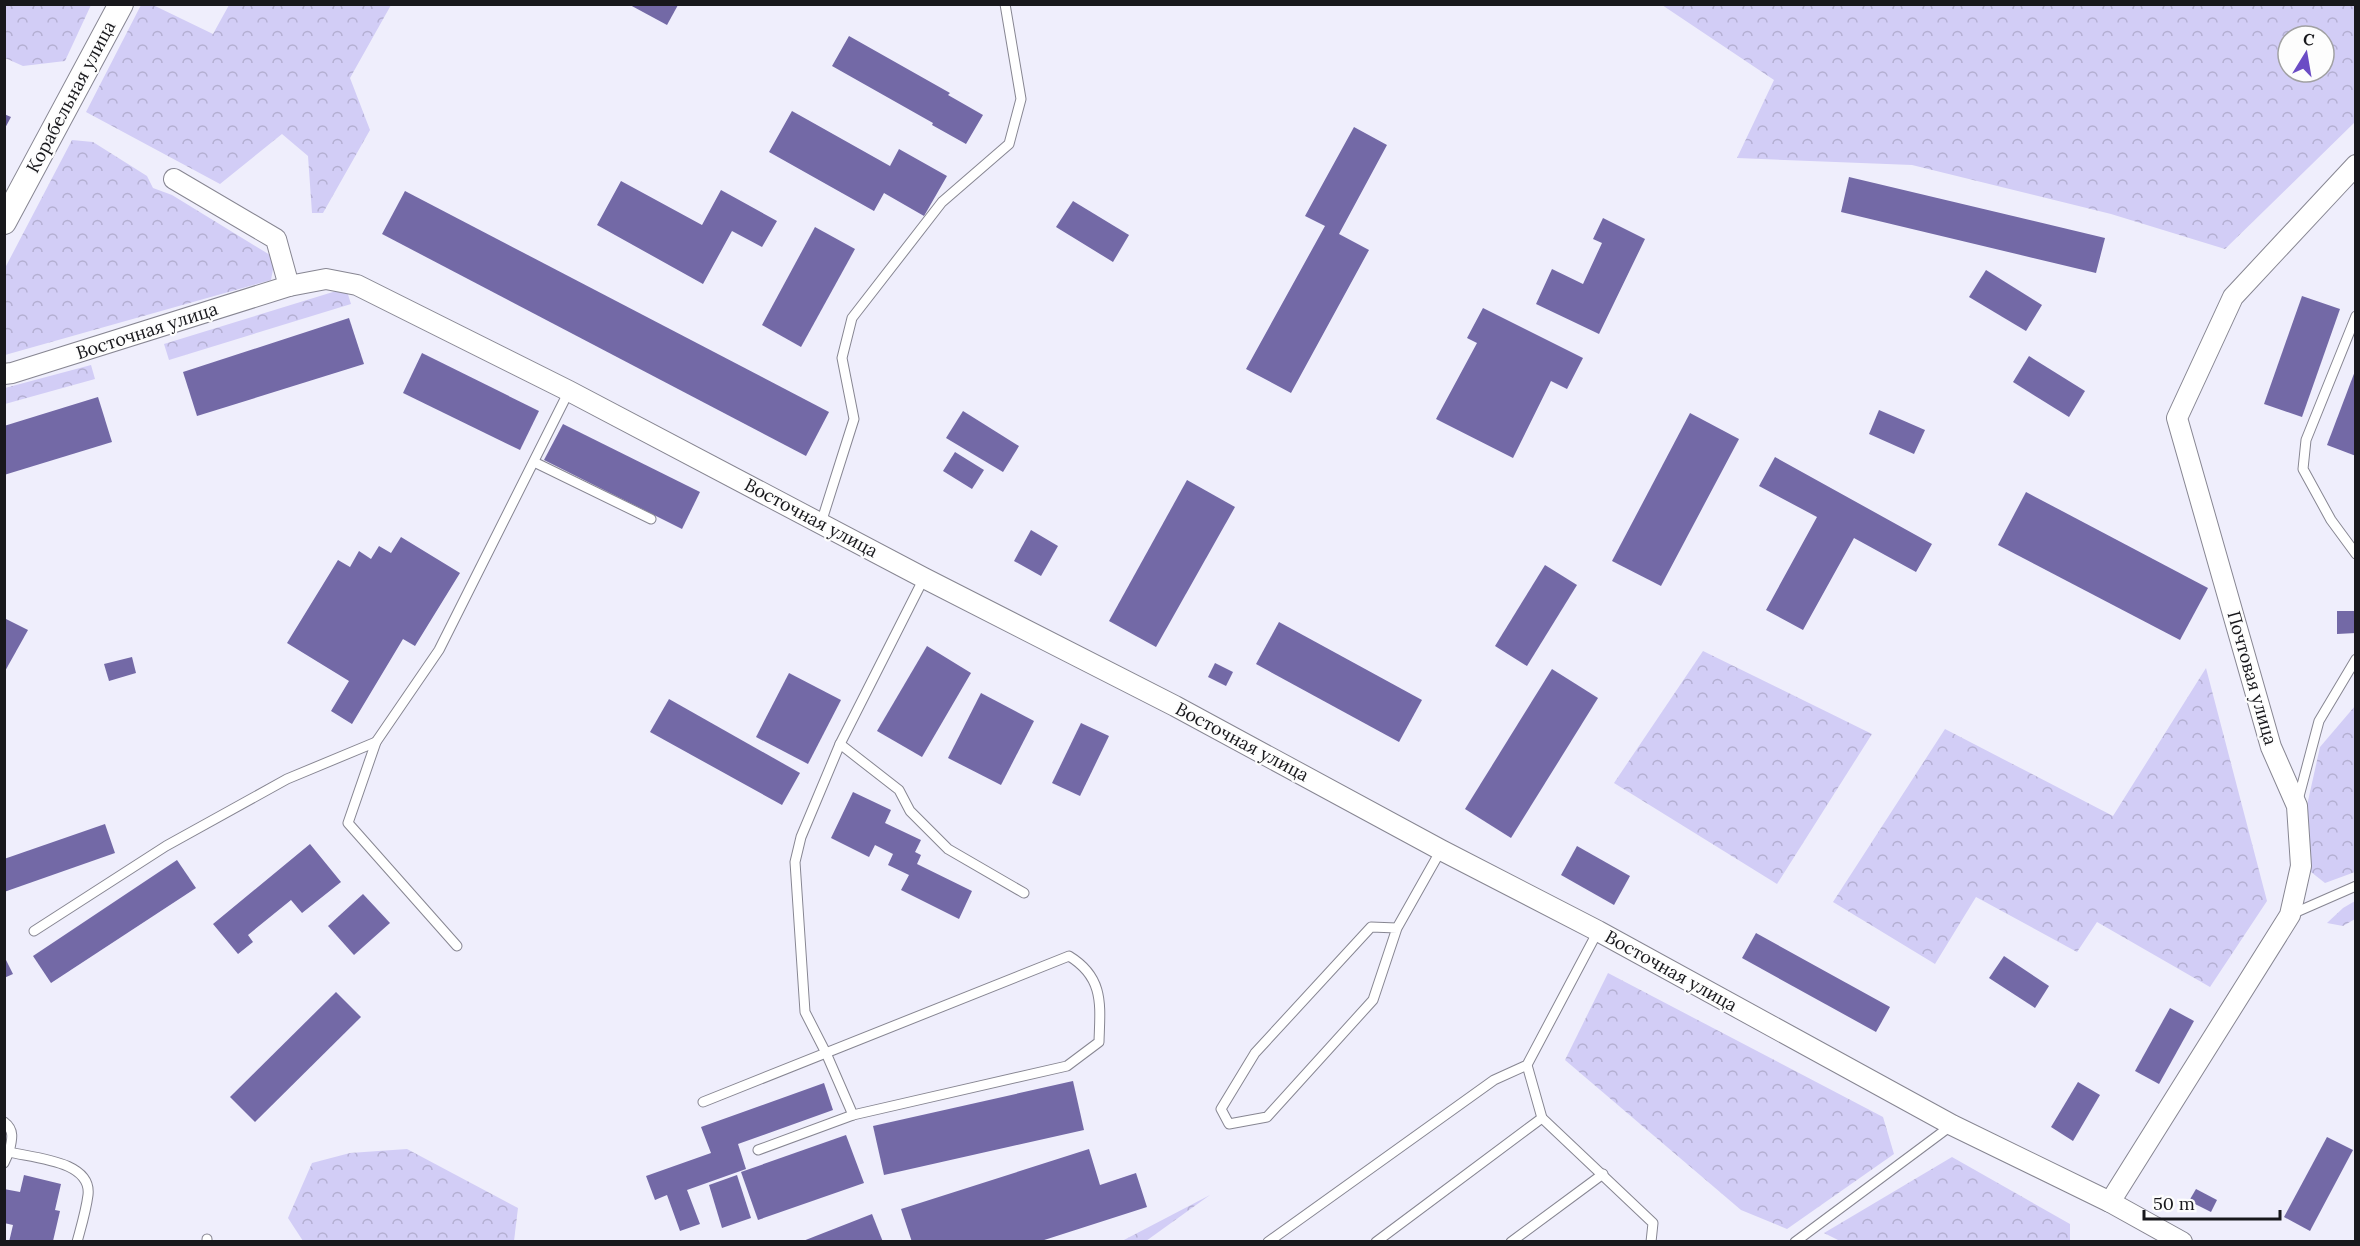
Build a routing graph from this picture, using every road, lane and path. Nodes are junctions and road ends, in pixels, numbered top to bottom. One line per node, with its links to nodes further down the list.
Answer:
1 (121, 4): 5 (street, Корабельная улица)
2 (1005, 4): 12 (lane)
3 (2355, 165): 18 (street, Почтовая улица)
4 (174, 179): 6 (street)
5 (4, 222)
6 (290, 285): 8 (street, Восточная улица); 9 (street, Восточная улица)
7 (2355, 316): 13 (lane)
8 (4, 374)
9 (569, 392): 10 (lane); 12 (street, Восточная улица)
10 (534, 462): 11 (lane); 16 (lane)
11 (651, 519)
12 (821, 523): 14 (street, Восточная улица)
13 (2355, 554)
14 (924, 578): 17 (lane); 19 (street, Восточная улица)
15 (2355, 659): 18 (lane)
16 (376, 742): 24 (lane); 26 (lane)
17 (840, 744): 21 (lane); 27 (lane)
18 (2297, 806): 22 (street, Почтовая улица)
19 (1441, 850): 23 (lane); 25 (street, Восточная улица)
20 (2355, 886): 22 (lane)
21 (1024, 893)
22 (2290, 915): 38 (street, Почтовая улица)
23 (1397, 928): 23 (lane)
24 (34, 931)
25 (1598, 931): 28 (lane); 33 (street, Восточная улица)
26 (457, 946)
27 (826, 1053): 29 (lane); 30 (lane); 30 (lane)
28 (1527, 1065): 31 (lane); 40 (lane)
29 (703, 1102)
30 (853, 1115): 34 (lane)
31 (1542, 1118): 37 (lane); 41 (lane)
32 (4, 1122): 35 (lane)
33 (1952, 1125): 38 (street, Восточная улица); 44 (lane)
34 (758, 1150)
35 (9, 1152): 36 (lane); 39 (lane)
36 (4, 1163)
37 (1603, 1174): 42 (lane); 43 (lane)
38 (2110, 1202): 45 (street, Восточная улица)
39 (77, 1242)
40 (1268, 1242)
41 (1376, 1242)
42 (1511, 1242)
43 (1651, 1242)
44 (1795, 1242)
45 (2182, 1242)

